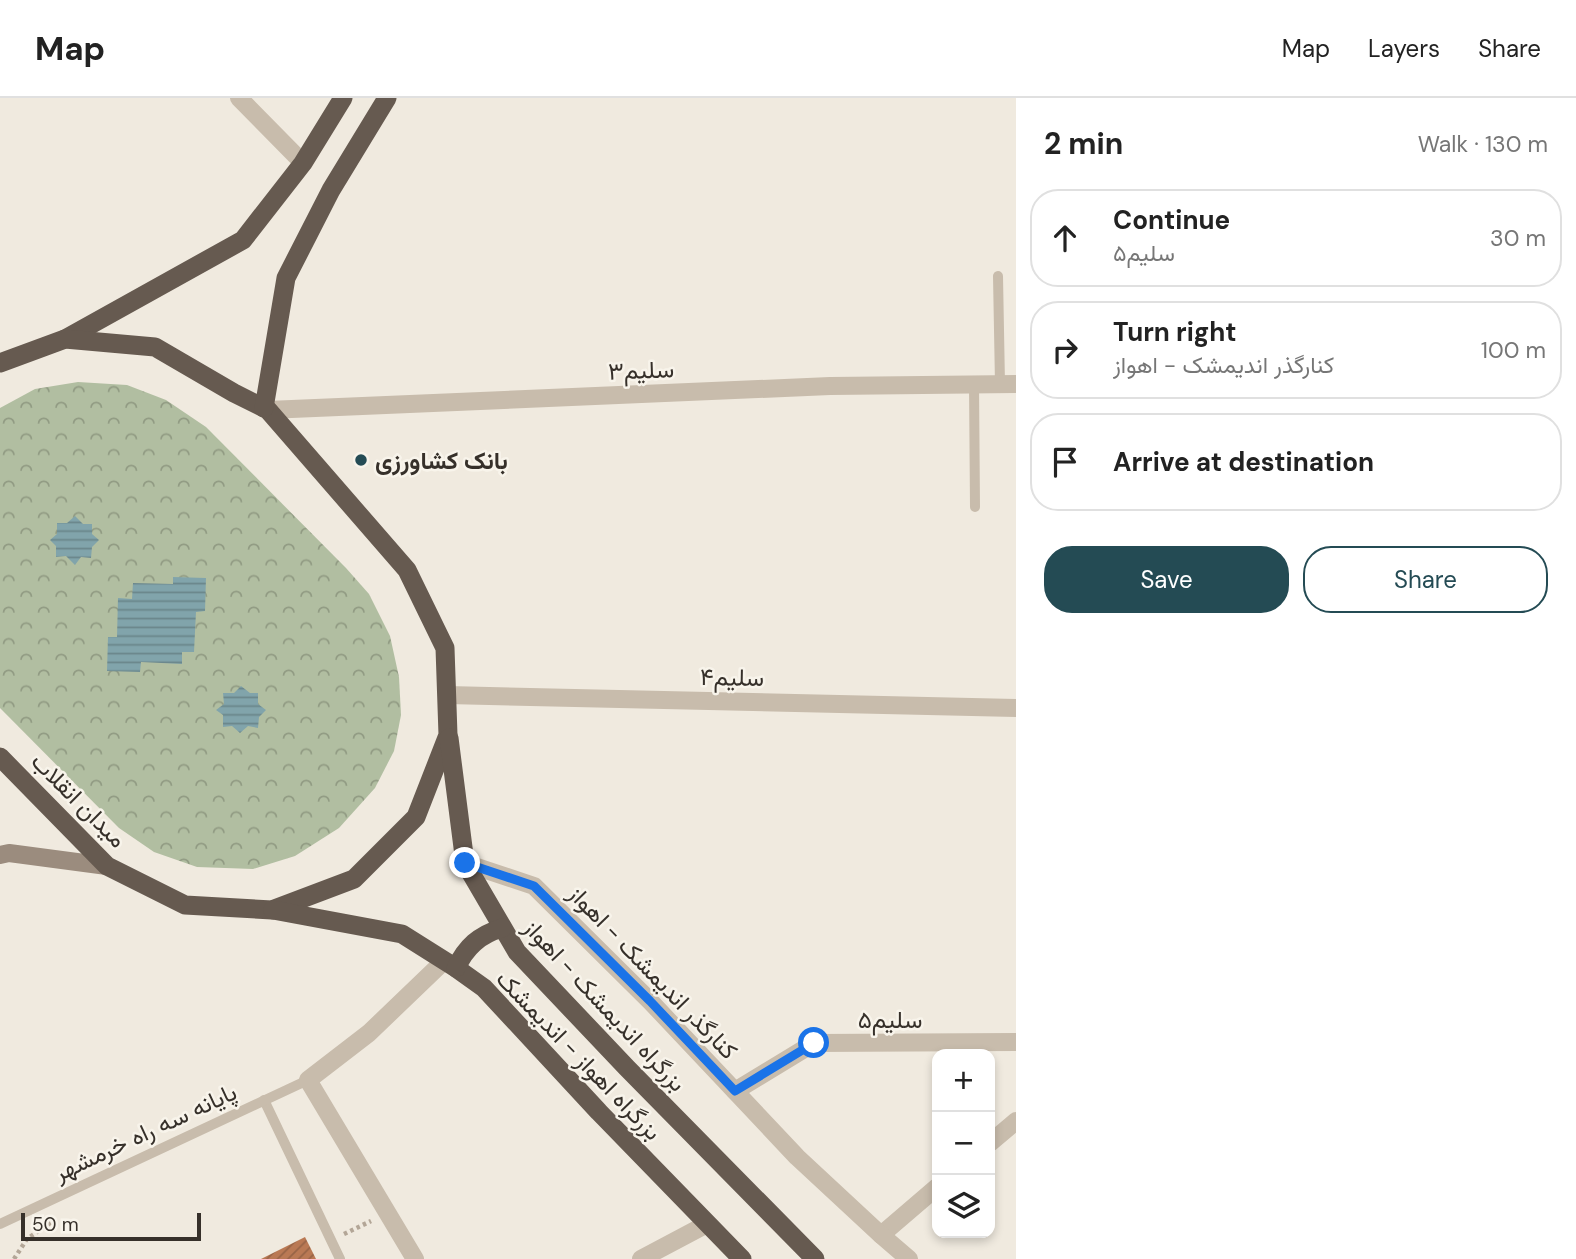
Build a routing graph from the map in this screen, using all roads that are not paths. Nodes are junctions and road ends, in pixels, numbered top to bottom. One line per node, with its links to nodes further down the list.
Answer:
1 (239, 98): 4 (street)
2 (343, 98): 4 (highway)
3 (387, 98): 11 (highway)
4 (303, 163): 6 (highway)
5 (998, 276): 10 (lane)
6 (65, 339): 8 (highway, میدان انقلاب); 11 (highway, میدان انقلاب)
7 (0, 347): 8 (highway)
8 (9, 360)
9 (974, 384): 10 (street, سلیم۳); 11 (street, سلیم۳); 12 (lane)
10 (1008, 384)
11 (266, 409): 13 (highway, میدان انقلاب)
12 (975, 507)
13 (447, 695): 14 (street, سلیم۴); 15 (highway, میدان انقلاب)
14 (1016, 708)
15 (448, 736): 18 (highway, بزرگراه اندیمشک - اهواز); 20 (highway, میدان انقلاب)
16 (0, 757): 19 (highway, میدان انقلاب)
17 (0, 855): 19 (main road)
18 (465, 863): 21 (highway, بزرگراه اندیمشک - اهواز); 25 (street, کنارگذر اندیمشک - اهواز)
19 (107, 866): 20 (highway, میدان انقلاب)
20 (272, 910): 22 (highway, بزرگراه اهواز - اندیمشک)
21 (502, 928): 22 (highway); 37 (highway, بزرگراه اندیمشک - اهواز)
22 (450, 964): 24 (street); 31 (highway, بزرگراه اهواز - اندیمشک)
23 (1016, 1042): 25 (street, سلیم۵)
24 (308, 1080): 26 (lane, پایانه سه راه خرمشهر); 34 (street)
25 (735, 1091): 32 (street, کنارگذر اندیمشک - اهواز)
26 (264, 1100): 30 (lane, پایانه سه راه خرمشهر); 33 (lane)
27 (1016, 1121): 28 (street)
28 (995, 1139)
29 (932, 1191): 32 (street)
30 (0, 1224)
31 (707, 1224): 35 (street); 36 (highway, بزرگراه اهواز - اندیمشک)
32 (881, 1235): 38 (street, کنارگذر اندیمشک - اهواز)
33 (340, 1259)
34 (415, 1259)
35 (641, 1259)
36 (742, 1259)
37 (815, 1259)
38 (909, 1259)

